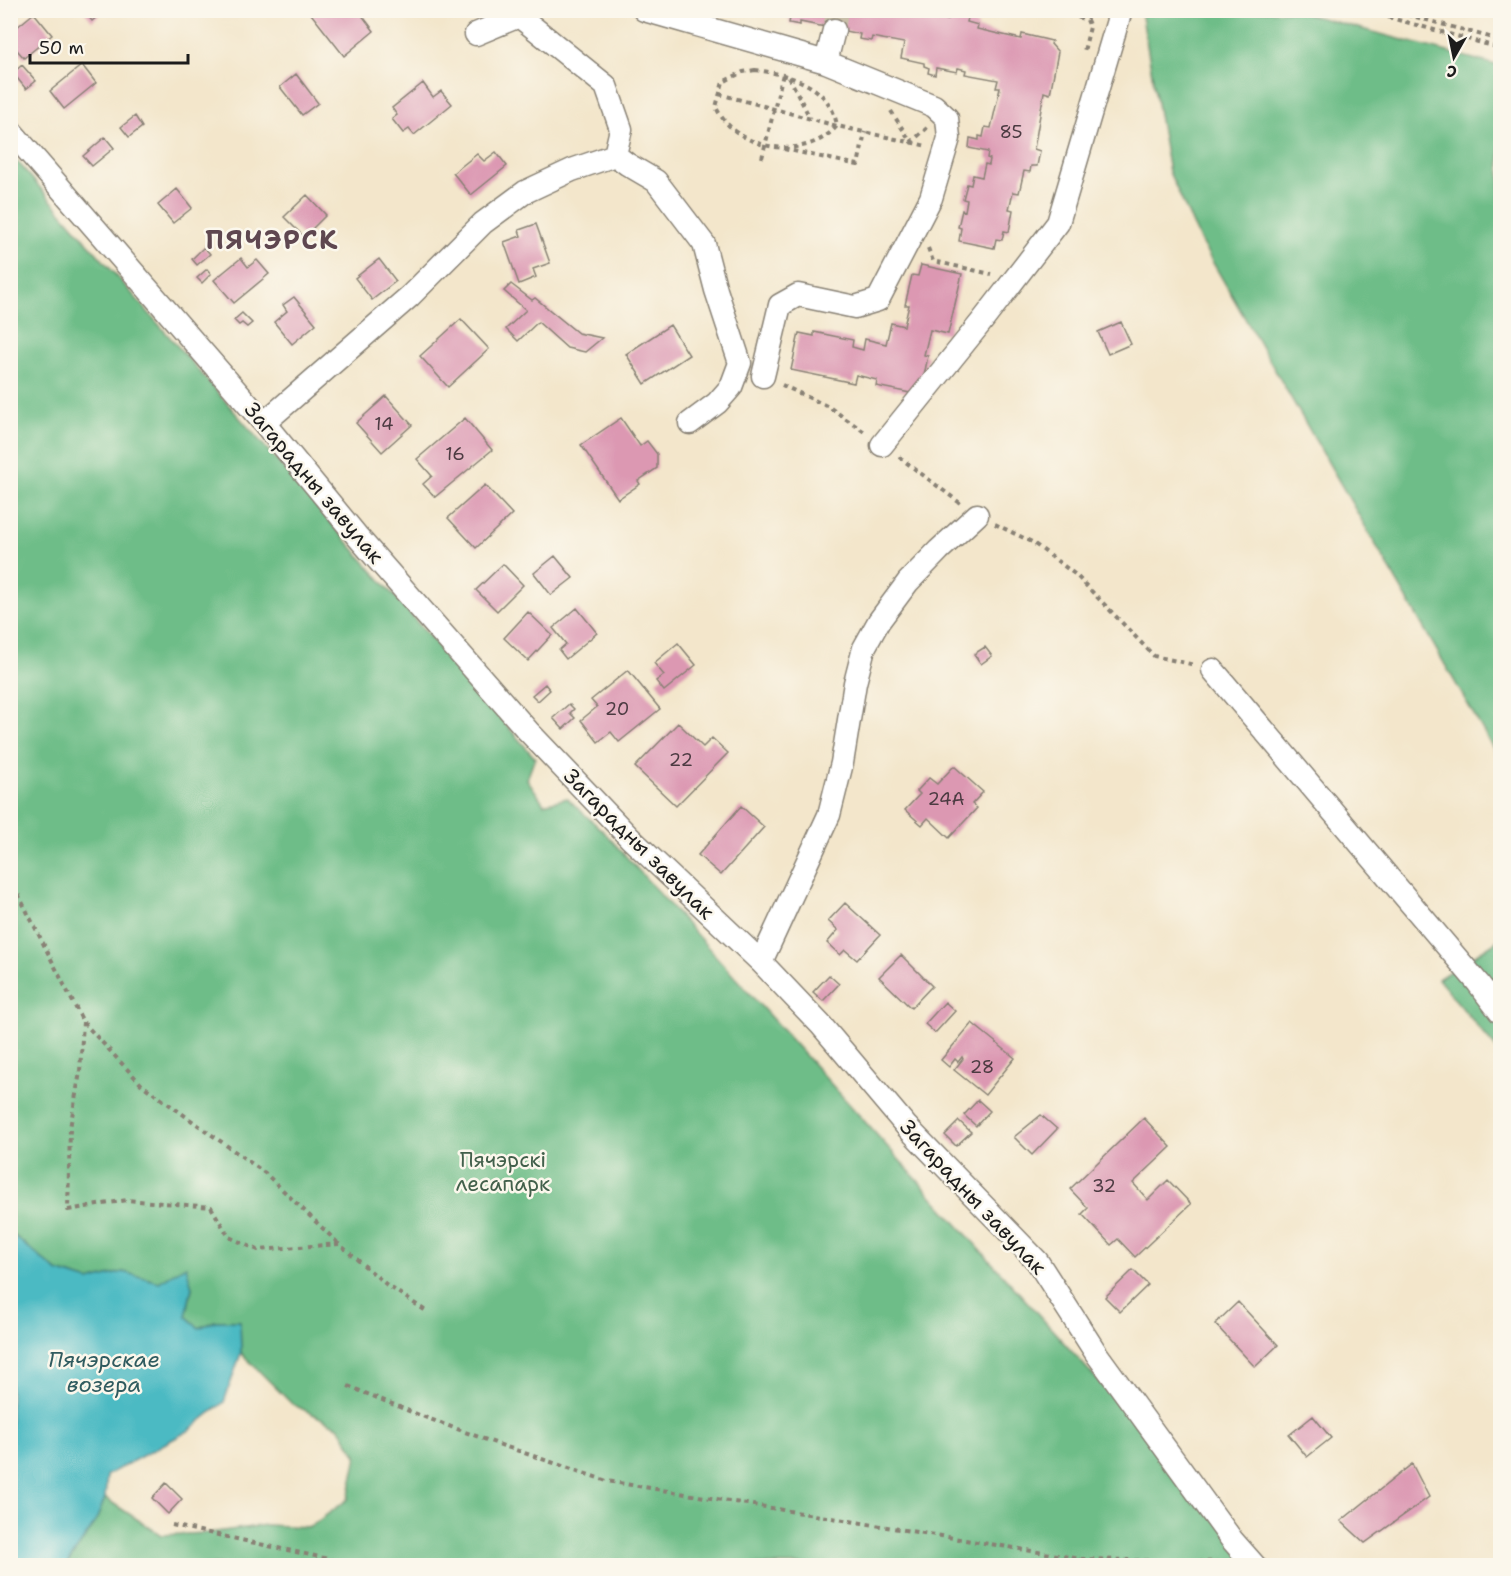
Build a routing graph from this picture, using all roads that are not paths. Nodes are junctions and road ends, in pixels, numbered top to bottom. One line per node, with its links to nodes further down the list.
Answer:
1 (644, 10): 5 (street)
2 (1121, 10): 11 (street)
3 (834, 30): 5 (street)
4 (476, 33): 7 (street)
5 (826, 62): 8 (street)
6 (10, 130): 9 (street, Загарадны завулак)
7 (615, 155): 9 (street); 10 (street)
8 (763, 376)
9 (264, 423): 14 (street, Загарадны завулак)
10 (690, 423)
11 (882, 445)
12 (977, 515): 14 (street)
13 (1213, 670): 15 (street)
14 (761, 962): 16 (street, Загарадны завулак)
15 (1500, 1012)
16 (1250, 1560)

